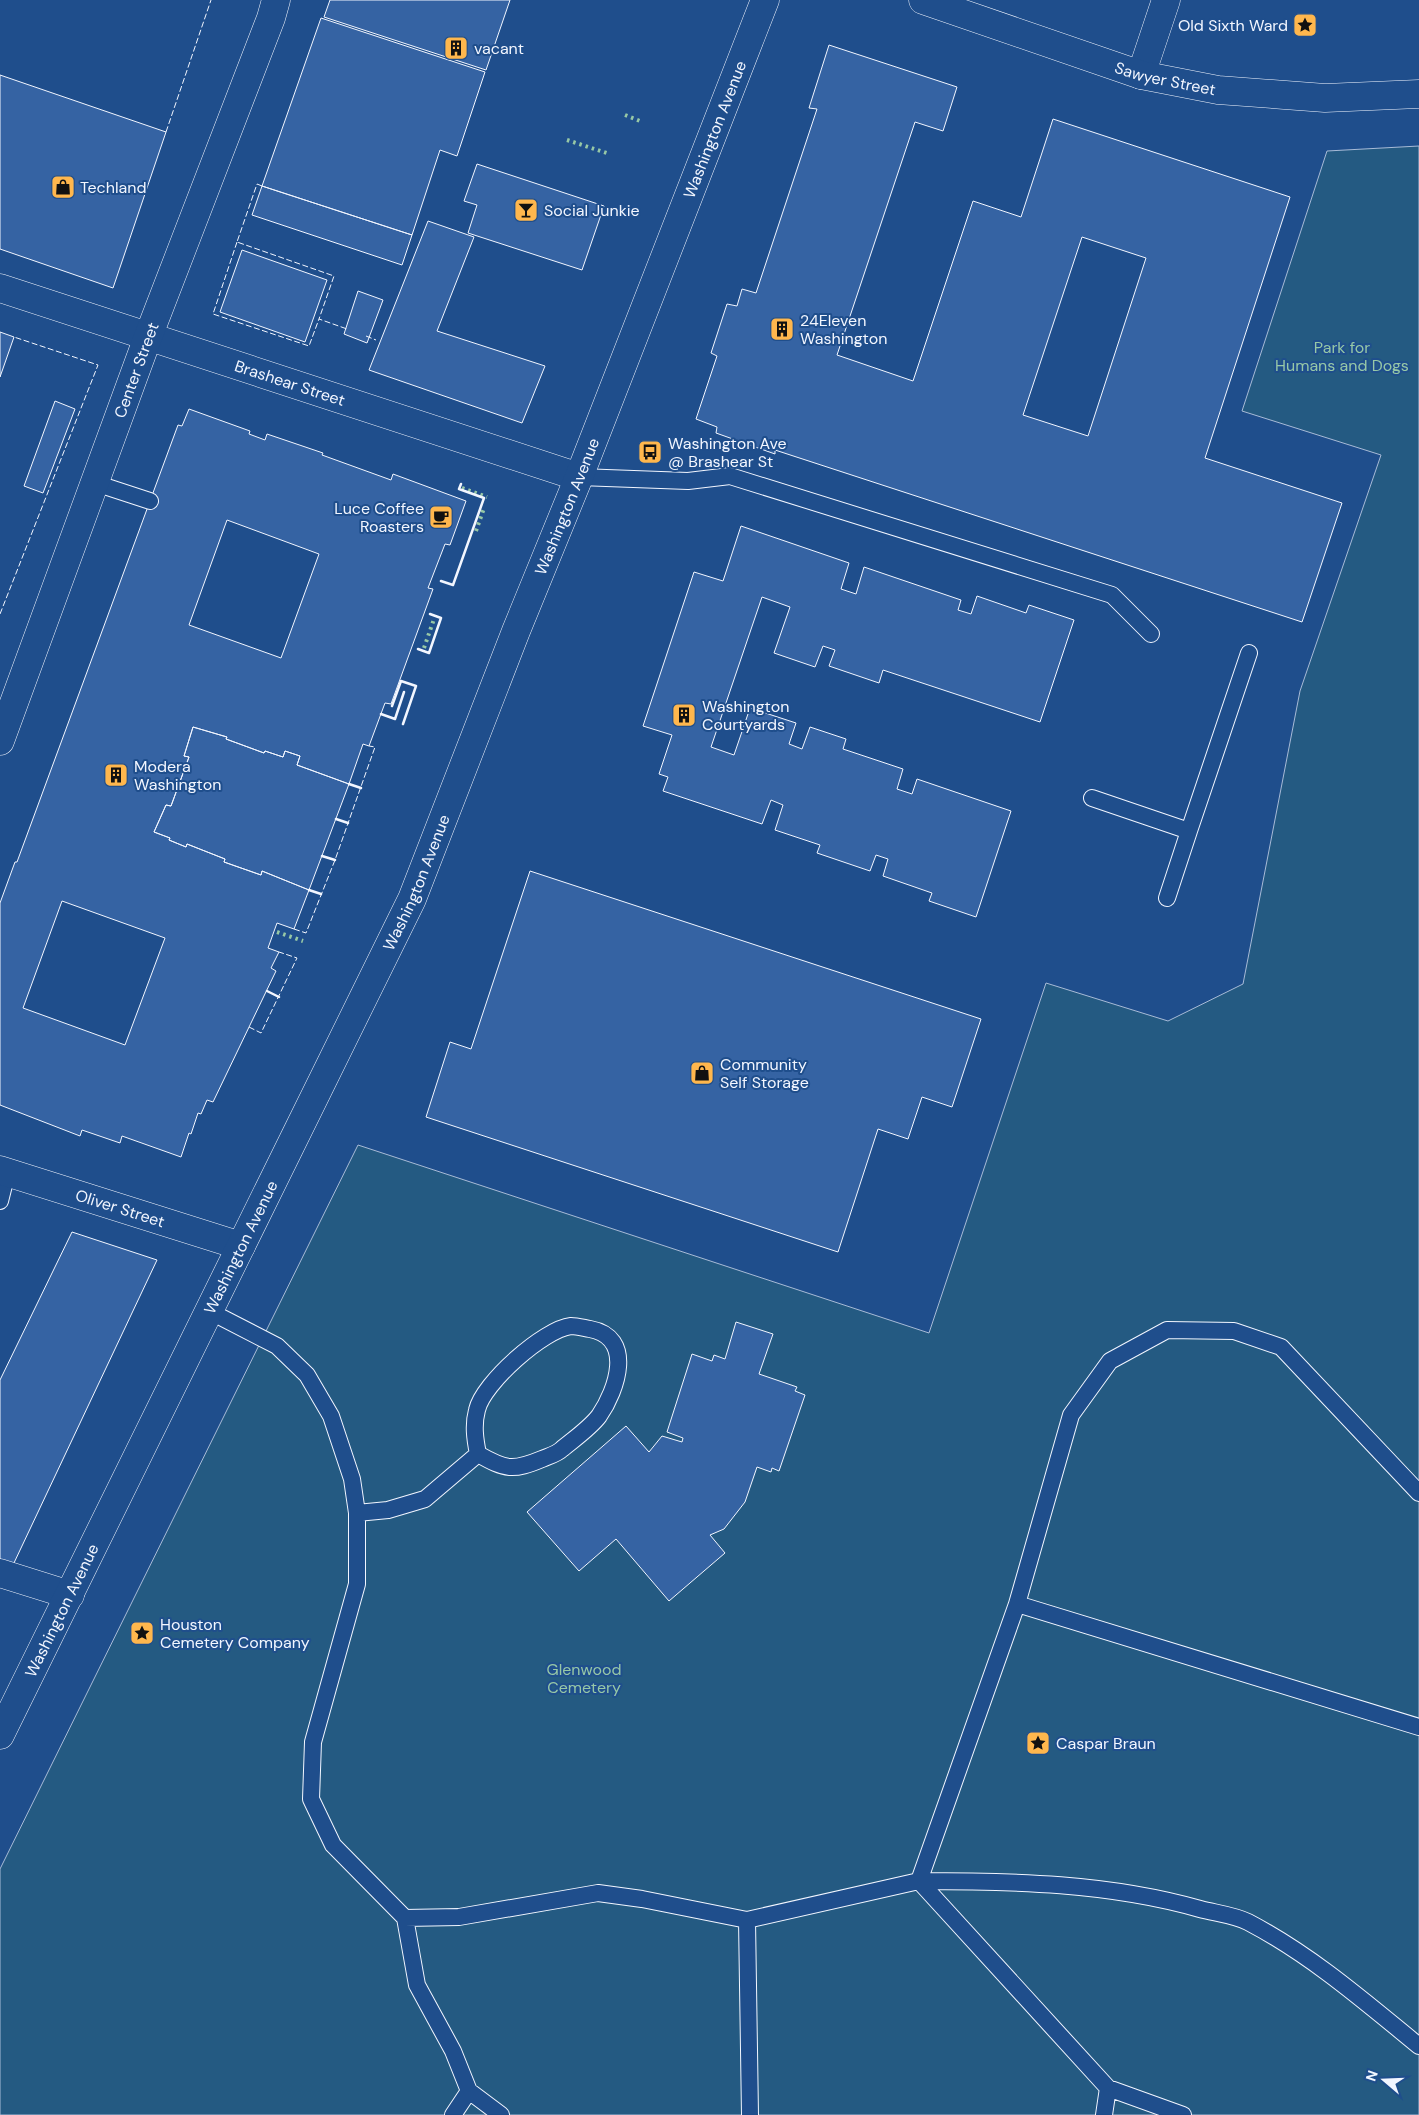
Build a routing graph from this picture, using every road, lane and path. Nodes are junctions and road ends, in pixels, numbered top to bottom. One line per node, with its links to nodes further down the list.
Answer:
1 (276, 0): 8 (street, Center Street)
2 (765, 0): 9 (street, Washington Avenue)
3 (923, 0): 5 (street, Sawyer Street)
4 (1166, 0): 5 (street)
5 (1141, 74): 6 (street, Sawyer Street)
6 (1419, 94)
7 (0, 288): 8 (street, Brashear Street)
8 (148, 337): 9 (street, Brashear Street); 10 (street, Center Street)
9 (579, 477): 12 (lane); 20 (street, Washington Avenue)
10 (95, 483): 11 (lane); 14 (street, Center Street)
11 (150, 501)
12 (1151, 634)
13 (1249, 653): 16 (lane)
14 (0, 741)
15 (1092, 798): 16 (lane)
16 (1189, 831): 17 (lane)
17 (1167, 898)
18 (4, 1171): 19 (lane); 20 (street, Oliver Street)
19 (0, 1201)
20 (241, 1246): 21 (street, Washington Avenue)
21 (209, 1312): 24 (lane); 26 (street, Washington Avenue)
22 (478, 1454): 22 (lane); 24 (lane)
23 (1419, 1493): 27 (lane)
24 (357, 1513): 31 (lane)
25 (0, 1573): 26 (street)
26 (70, 1595): 29 (street, Washington Avenue)
27 (1016, 1604): 28 (lane); 30 (lane)
28 (1419, 1727)
29 (0, 1735)
30 (919, 1881): 32 (lane); 33 (lane); 34 (lane)
31 (404, 1918): 32 (lane); 35 (lane)
32 (747, 1920): 38 (lane)
33 (1419, 2046)
34 (1108, 2088): 39 (lane); 40 (lane)
35 (469, 2091): 36 (lane); 37 (lane)
36 (453, 2115)
37 (501, 2115)
38 (750, 2115)
39 (1104, 2115)
40 (1183, 2115)

